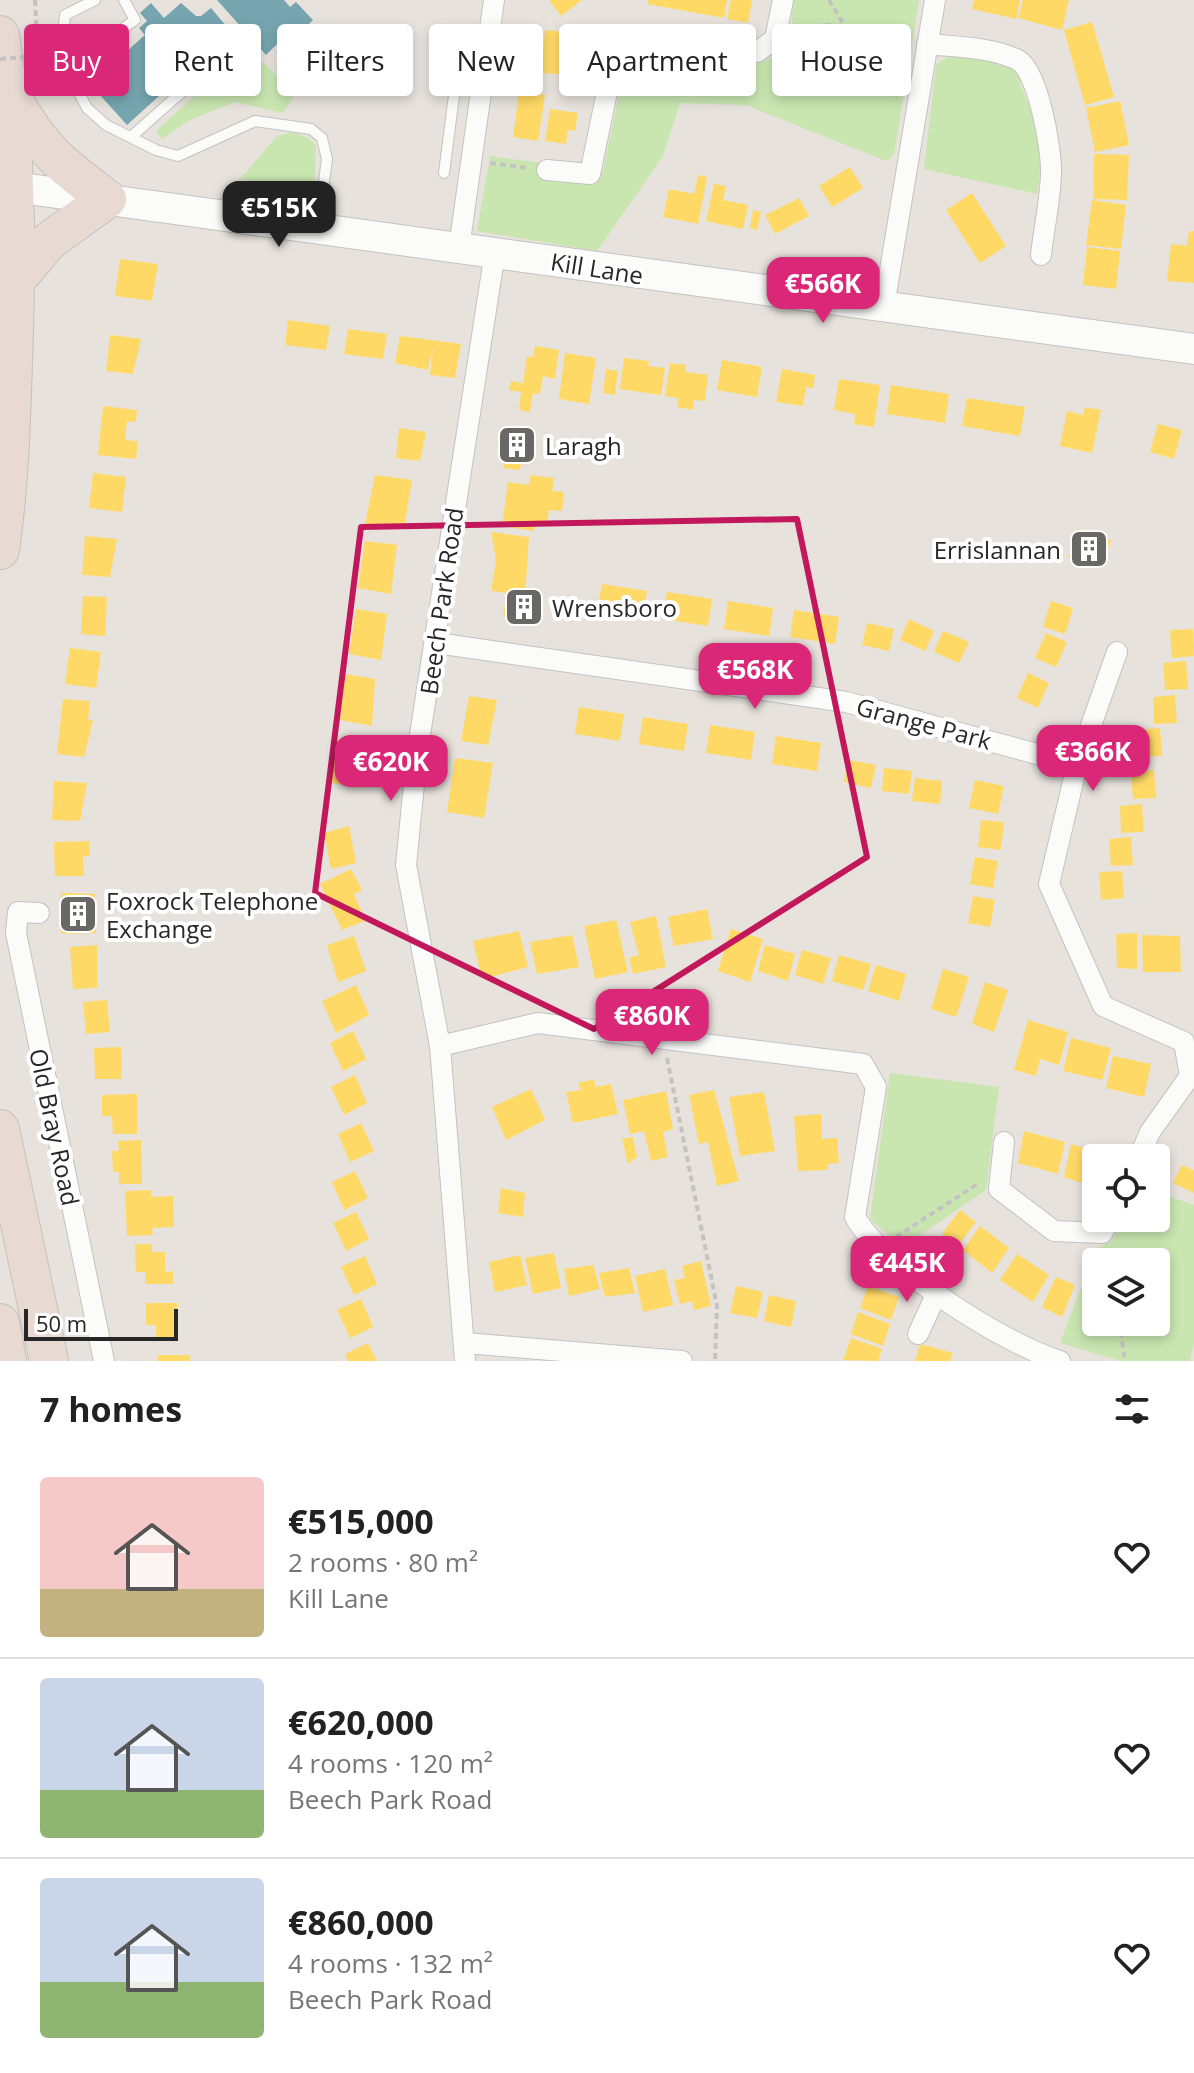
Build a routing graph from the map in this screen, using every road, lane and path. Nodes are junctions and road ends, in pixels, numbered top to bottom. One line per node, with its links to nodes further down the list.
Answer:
1 (35, 0): 16 (path, bridge)
2 (95, 0): 8 (lane)
3 (124, 0): 9 (lane)
4 (494, 0): 10 (street)
5 (783, 0): 11 (street)
6 (829, 0): 12 (path)
7 (935, 0): 15 (street)
8 (66, 24)
9 (129, 24)
10 (492, 24)
11 (779, 24)
12 (844, 24)
13 (0, 35): 16 (highway)
14 (772, 40): 25 (street)
15 (927, 44): 22 (street); 32 (street)
16 (4, 75): 27 (highway); 28 (highway)
17 (83, 96): 23 (lane)
18 (177, 96): 23 (lane)
19 (454, 96): 26 (lane)
20 (483, 96): 24 (street)
21 (900, 96): 22 (path)
22 (915, 102): 34 (street)
23 (131, 137): 29 (lane)
24 (472, 161): 25 (path); 30 (street)
25 (547, 170)
26 (444, 173)
27 (7, 186): 28 (main road, Kill Lane); 33 (highway)
28 (107, 199): 29 (main road, Kill Lane); 33 (highway)
29 (318, 226): 30 (main road, Kill Lane)
30 (459, 248): 31 (main road, Kill Lane)
31 (495, 252): 34 (main road, Kill Lane); 37 (street, Beech Park Road)
32 (1041, 255)
33 (16, 280): 36 (highway)
34 (884, 306): 35 (main road, Kill Lane)
35 (1194, 349)
36 (0, 550)
37 (436, 643): 39 (street, Grange Park); 42 (street, Beech Park Road)
38 (1117, 652): 39 (street)
39 (1077, 765): 45 (street)
40 (39, 913): 56 (street, Old Bray Road)
41 (662, 1036): 42 (street); 49 (street); 58 (path)
42 (440, 1046): 53 (street, Beech Park Road)
43 (0, 1129): 55 (highway)
44 (1004, 1142): 47 (street)
45 (1145, 1144)
46 (987, 1178): 48 (path)
47 (1103, 1232)
48 (893, 1238)
49 (937, 1293): 51 (street); 59 (street)
50 (0, 1323): 54 (highway)
51 (918, 1334)
52 (1121, 1336): 60 (path)
53 (466, 1352): 57 (street)
54 (7, 1361)
55 (49, 1361)
56 (104, 1361)
57 (682, 1361)
58 (715, 1361)
59 (1060, 1361)
60 (1125, 1361)

